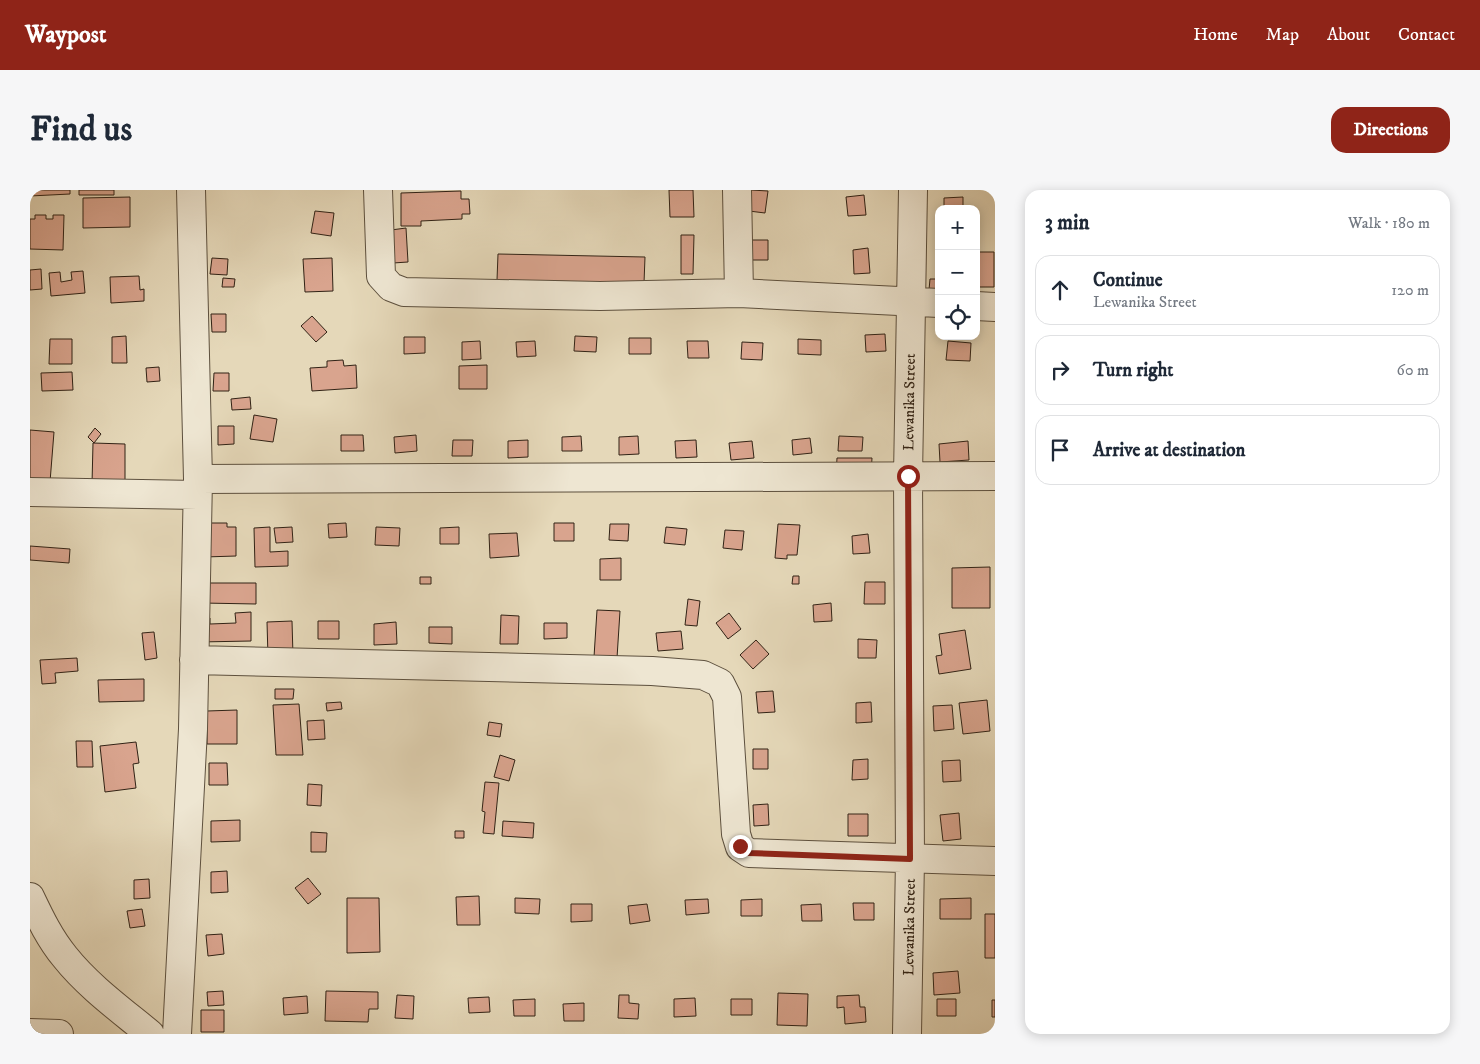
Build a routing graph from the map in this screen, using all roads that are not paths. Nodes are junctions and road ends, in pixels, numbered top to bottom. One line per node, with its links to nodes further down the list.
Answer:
1 (191, 190): 12 (street)
2 (378, 190): 5 (street)
3 (737, 190): 5 (street)
4 (913, 190): 6 (street, Lewanika Street)
5 (739, 293): 6 (street)
6 (911, 301): 7 (street); 10 (street, Lewanika Street)
7 (935, 303)
8 (980, 306): 9 (street)
9 (995, 308)
10 (908, 476): 11 (street); 12 (street); 15 (street, Lewanika Street)
11 (995, 476)
12 (198, 487): 13 (street); 14 (street)
13 (30, 492)
14 (194, 660): 15 (street); 21 (street)
15 (910, 859): 16 (street); 22 (street, Lewanika Street)
16 (995, 861)
17 (30, 897): 20 (street)
18 (30, 1033): 19 (street)
19 (59, 1034)
20 (150, 1034)
21 (177, 1034)
22 (907, 1034)

